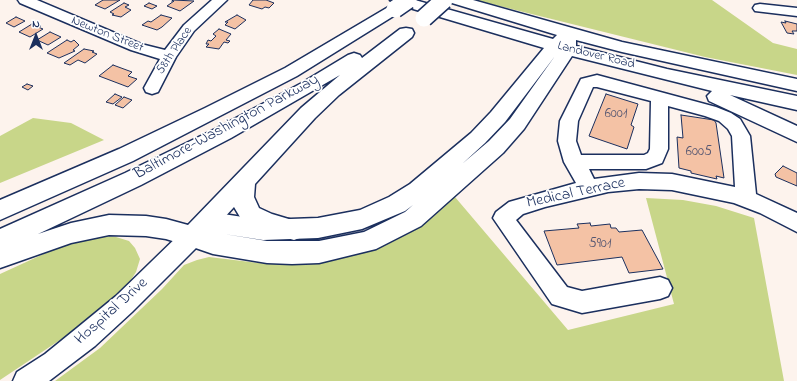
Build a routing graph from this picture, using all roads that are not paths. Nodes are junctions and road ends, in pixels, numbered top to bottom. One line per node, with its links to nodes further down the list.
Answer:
1 (25, 0): 11 (street, Newton Street)
2 (220, 0): 11 (street, 58th Place)
3 (444, 0): 9 (main road, Baltimore-Washington Parkway, bridge)
4 (457, 0): 10 (main road, Landover Road)
5 (401, 3): 8 (main road, Landover Road); 25 (main road, Baltimore-Washington Parkway)
6 (760, 8): 7 (street)
7 (797, 12)
8 (498, 30): 10 (main road, Landover Road); 13 (main road)
9 (406, 33): 22 (main road); 29 (main road, Baltimore-Washington Parkway)
10 (564, 43): 12 (main road, Landover Road); 13 (main road); 15 (main road, Landover Road); 28 (main road)
11 (169, 56): 16 (street, 58th Place)
12 (632, 65): 14 (main road, Landover Road); 17 (street)
13 (532, 73): 27 (main road)
14 (667, 74): 19 (main road, Landover Road); 20 (main road)
15 (797, 85)
16 (152, 88)
17 (628, 89): 18 (street); 21 (street)
18 (660, 98): 21 (street); 24 (street)
19 (797, 103)
20 (797, 135)
21 (574, 162): 23 (street)
22 (244, 181): 27 (main road); 28 (main road)
23 (589, 188): 24 (street, Medical Terrace); 31 (street, Medical Terrace)
24 (746, 199): 26 (street, Medical Terrace)
25 (0, 210)
26 (797, 224)
27 (294, 230): 28 (main road)
28 (192, 237): 30 (main road); 32 (street, Hospital Drive)
29 (0, 240)
30 (0, 257)
31 (660, 288)
32 (26, 381)

